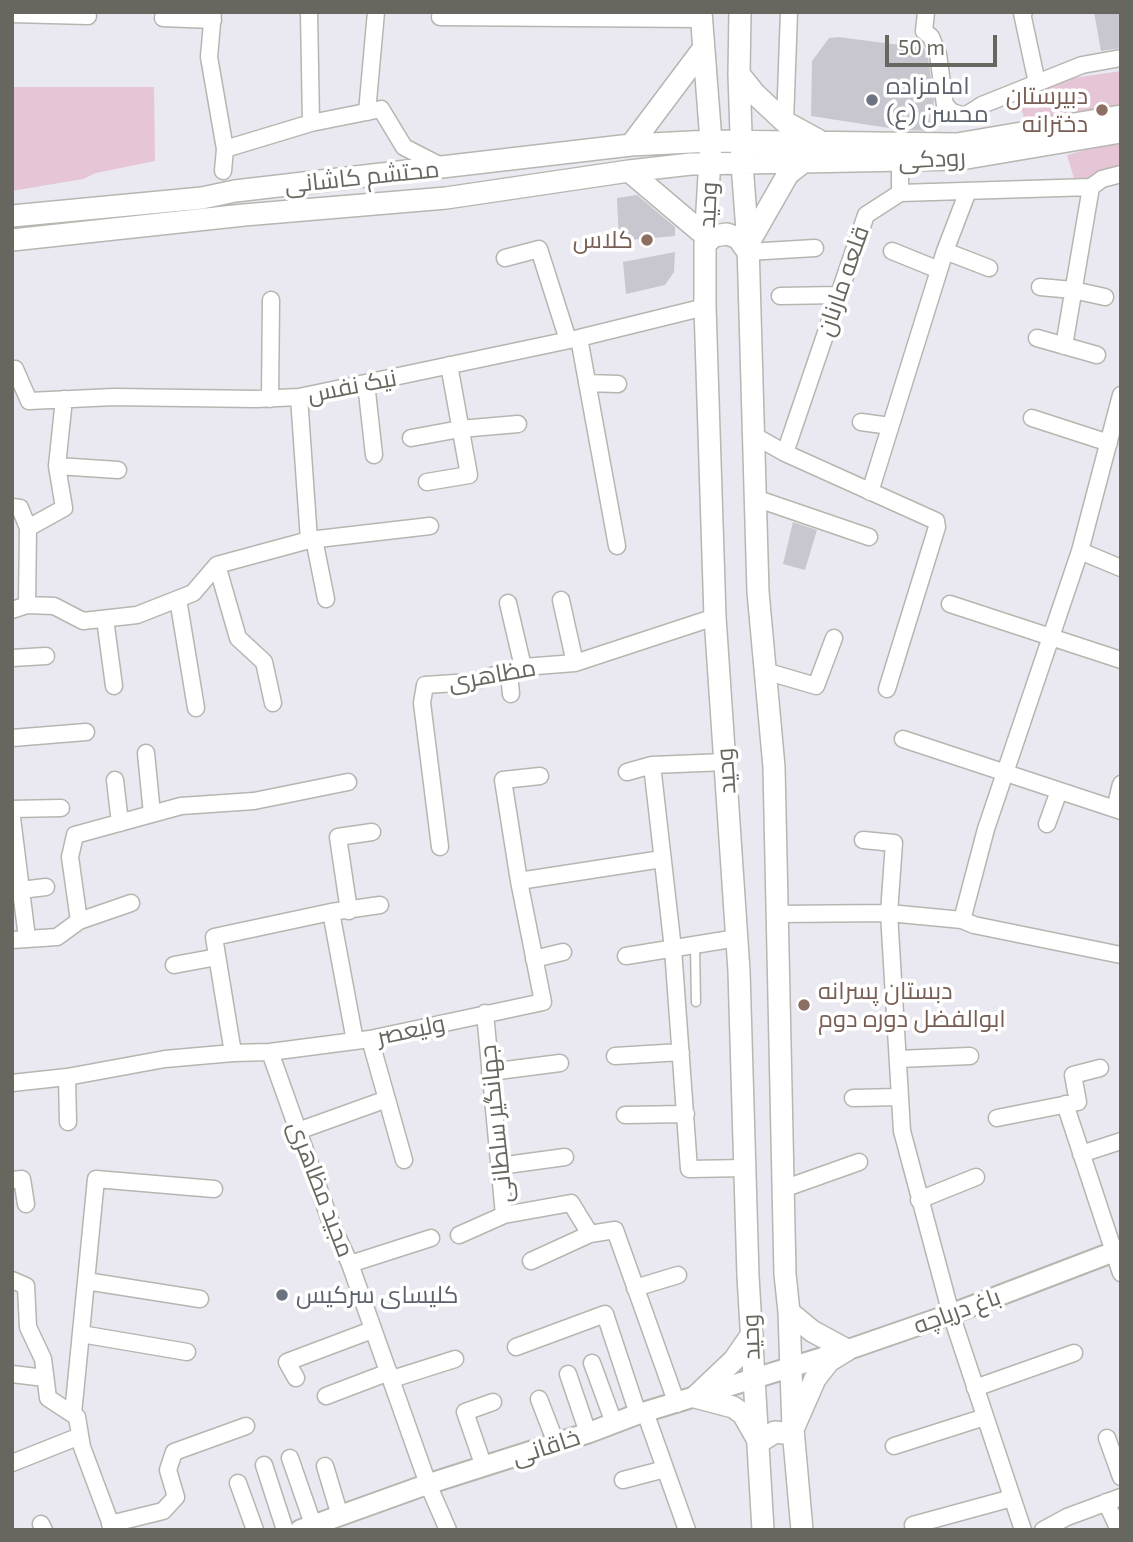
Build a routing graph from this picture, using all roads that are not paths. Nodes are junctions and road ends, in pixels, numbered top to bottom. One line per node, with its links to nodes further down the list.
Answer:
1 (309, 12): 19 (street)
2 (376, 12): 16 (street)
3 (789, 12): 18 (street)
4 (926, 12): 15 (street)
5 (1024, 12): 15 (street)
6 (12, 14): 7 (street)
7 (88, 16)
8 (213, 16): 10 (street); 25 (street)
9 (440, 17): 12 (street)
10 (163, 18)
11 (740, 20): 12 (main road); 14 (main road, وحید)
12 (702, 29): 21 (main road, وحید); 24 (main road)
13 (1121, 58): 15 (street)
14 (739, 74): 18 (main road); 22 (main road, وحید)
15 (1037, 83)
16 (367, 112): 19 (street); 30 (street)
17 (1121, 116): 23 (main road, رودکی)
18 (785, 122): 23 (main road)
19 (311, 123): 25 (street)
20 (1121, 132): 26 (main road, رودکی)
21 (711, 141): 22 (main road, رودکی); 24 (main road, محتشم کاشانی); 28 (main road, وحید)
22 (742, 141): 23 (main road, رودکی); 29 (main road, وحید)
23 (823, 143)
24 (631, 145): 30 (main road, محتشم کاشانی)
25 (225, 149): 31 (street)
26 (900, 162): 27 (main road, رودکی); 38 (street)
27 (802, 163): 29 (main road, رودکی); 44 (main road)
28 (710, 164): 29 (main road, رودکی); 32 (main road, محتشم کاشانی); 43 (main road, وحید)
29 (742, 164): 44 (main road, وحید)
30 (445, 168): 33 (main road, محتشم کاشانی)
31 (223, 171): 36 (street); 39 (street)
32 (629, 171): 40 (main road, محتشم کاشانی); 43 (main road)
33 (397, 174): 36 (main road, محتشم کاشانی); 40 (main road)
34 (1121, 174): 35 (street)
35 (1091, 187): 37 (street); 52 (street)
36 (235, 191): 39 (main road, محتشم کاشانی)
37 (968, 191): 38 (street); 47 (street)
38 (900, 193): 53 (street, قلعه مارنان)
39 (202, 198): 41 (main road, محتشم کاشانی)
40 (396, 202): 42 (main road, محتشم کاشانی)
41 (12, 216)
42 (12, 240)
43 (706, 241): 44 (main road); 57 (main road, وحید)
44 (748, 248): 45 (street); 76 (main road, وحید)
45 (815, 248)
46 (892, 251): 50 (street)
47 (945, 251): 49 (street); 50 (street)
48 (505, 258): 59 (street)
49 (989, 268)
50 (939, 270): 74 (street)
51 (1040, 287): 52 (street)
52 (1073, 290): 55 (street); 60 (street)
53 (838, 295): 54 (street); 79 (street, قلعه مارنان)
54 (780, 296)
55 (1105, 297)
56 (271, 300): 70 (street)
57 (705, 307): 59 (street, نیک نفس); 101 (main road, وحید)
58 (1037, 338): 60 (street)
59 (573, 339): 62 (street, نیک نفس); 65 (street)
60 (1064, 346): 61 (street)
61 (1097, 355)
62 (449, 365): 64 (street, نیک نفس); 75 (street)
63 (12, 369): 69 (street, نیک نفس)
64 (366, 383): 68 (street, نیک نفس); 80 (street)
65 (587, 383): 66 (street); 91 (street)
66 (618, 384)
67 (1121, 395): 78 (street)
68 (299, 397): 70 (street, نیک نفس); 90 (street)
69 (64, 399): 70 (street, نیک نفس); 81 (street)
70 (270, 399)
71 (1032, 418): 78 (street)
72 (861, 422): 74 (street)
73 (518, 425): 75 (street)
74 (890, 426): 84 (street)
75 (460, 429): 77 (street); 83 (street)
76 (753, 435): 79 (street); 85 (main road, وحید)
77 (411, 438)
78 (1110, 443): 92 (street)
79 (785, 453): 84 (street)
80 (374, 455)
81 (57, 466): 82 (street); 88 (street)
82 (118, 470)
83 (427, 482)
84 (870, 492): 112 (street)
85 (755, 498): 89 (street); 110 (main road, وحید)
86 (12, 507): 88 (street)
87 (430, 526): 90 (street)
88 (28, 528): 100 (street)
89 (869, 537)
90 (311, 540): 93 (street); 96 (street)
91 (617, 546)
92 (1080, 551): 94 (street); 103 (street)
93 (217, 565): 95 (street); 114 (street)
94 (1121, 568)
95 (178, 599): 102 (street); 115 (street)
96 (326, 599)
97 (561, 600): 108 (street)
98 (508, 603): 109 (street)
99 (950, 604): 103 (street)
100 (20, 608): 102 (street)
101 (715, 617): 108 (street, مظاهری); 120 (main road, وحید)
102 (105, 619): 111 (street)
103 (1049, 637): 107 (street); 123 (street)
104 (834, 638): 110 (street)
105 (46, 656): 106 (street)
106 (12, 659)
107 (1121, 660)
108 (575, 663): 109 (street, مظاهری)
109 (516, 670): 113 (street); 138 (street, مظاهری)
110 (765, 671): 148 (main road, وحید)
111 (114, 686)
112 (887, 690)
113 (512, 694)
114 (273, 704)
115 (196, 708)
116 (86, 732): 117 (street)
117 (12, 738)
118 (903, 739): 123 (street)
119 (146, 753): 132 (street)
120 (726, 762): 121 (street); 151 (main road, وحید)
121 (652, 765): 122 (street); 139 (street)
122 (627, 772)
123 (1004, 774): 128 (street); 149 (street)
124 (540, 776): 140 (street, ولیعصر)
125 (115, 780): 134 (street)
126 (348, 782): 132 (street)
127 (1121, 784): 131 (street)
128 (1059, 791): 131 (street); 135 (street)
129 (61, 808): 130 (street)
130 (12, 809)
131 (1118, 810)
132 (152, 814): 134 (street)
133 (12, 818): 142 (street)
134 (120, 823): 150 (street)
135 (1047, 824)
136 (372, 832): 145 (street)
137 (863, 840): 147 (street)
138 (440, 847)
139 (662, 859): 140 (street); 154 (street)
140 (519, 881): 159 (street, ولیعصر)
141 (46, 887): 142 (street)
142 (21, 891): 152 (street)
143 (131, 903): 150 (street)
144 (380, 905): 145 (street)
145 (349, 911): 146 (street)
146 (331, 912): 158 (street); 163 (street)
147 (889, 913): 148 (street); 149 (street); 169 (street)
148 (777, 914): 194 (main road, وحید)
149 (962, 920): 156 (street)
150 (79, 922): 152 (street)
151 (737, 938): 153 (street); 190 (main road, وحید)
152 (19, 939)
153 (695, 945): 154 (street); 161 (lane)
154 (673, 949): 157 (street); 166 (street)
155 (563, 952): 159 (street)
156 (1121, 955)
157 (626, 956)
158 (217, 957): 160 (street); 164 (street)
159 (534, 959): 162 (street, ولیعصر)
160 (174, 965)
161 (696, 1002)
162 (485, 1013): 163 (street, ولیعصر); 172 (street, جهانگیر سلطانی)
163 (363, 1040): 165 (street, ولیعصر); 177 (street)
164 (233, 1052): 165 (street, ولیعصر); 173 (street, ولیعصر)
165 (270, 1052): 183 (street, مجید مظاهری)
166 (681, 1052): 167 (street); 179 (street)
167 (615, 1056)
168 (970, 1056): 169 (street)
169 (898, 1059): 175 (street)
170 (560, 1063): 172 (street)
171 (1100, 1068): 178 (street)
172 (490, 1072): 189 (street, جهانگیر سلطانی)
173 (67, 1077): 174 (street, ولیعصر); 182 (street)
174 (12, 1083)
175 (900, 1097): 176 (street); 195 (street)
176 (853, 1098)
177 (387, 1099): 183 (street); 187 (street)
178 (1065, 1104): 181 (street); 185 (street)
179 (686, 1114): 180 (street); 190 (street)
180 (625, 1115)
181 (997, 1118)
182 (68, 1122)
183 (298, 1131): 203 (street, مجید مظاهری)
184 (1121, 1141): 185 (street)
185 (1081, 1154): 201 (street)
186 (565, 1157): 189 (street)
187 (404, 1160)
188 (859, 1162): 194 (street)
189 (499, 1166): 197 (street, جهانگیر سلطانی)
190 (746, 1168): 207 (main road, وحید)
191 (976, 1177): 195 (street)
192 (12, 1180): 196 (street)
193 (214, 1189): 209 (street)
194 (783, 1189): 205 (main road, وحید)
195 (919, 1200): 213 (street)
196 (26, 1204)
197 (504, 1215): 198 (street, جهانگیر سلطانی); 199 (street)
198 (590, 1234): 202 (street); 210 (street)
199 (459, 1235)
200 (431, 1238): 203 (street)
201 (1117, 1251): 204 (street); 213 (street, باغ دریاچه)
202 (531, 1261)
203 (351, 1264): 214 (street, مجید مظاهری)
204 (1121, 1273)
205 (785, 1274): 207 (main road); 212 (main road, وحید)
206 (678, 1275): 210 (street)
207 (748, 1276): 216 (main road, وحید)
208 (12, 1280): 227 (street)
209 (86, 1281): 211 (street); 215 (street)
210 (635, 1288): 233 (street)
211 (200, 1299)
212 (789, 1312): 218 (main road); 223 (main road, وحید)
213 (951, 1314): 218 (street, باغ دریاچه); 230 (street)
214 (372, 1330): 226 (street, مجید مظاهری); 228 (street)
215 (81, 1334): 219 (street); 236 (street)
216 (752, 1334): 229 (main road, وحید); 233 (main road)
217 (516, 1347): 235 (street)
218 (847, 1350): 223 (street, باغ دریاچه); 240 (main road)
219 (187, 1352)
220 (1074, 1353): 230 (street)
221 (455, 1359): 226 (street)
222 (592, 1363): 238 (street)
223 (790, 1367): 229 (street, باغ دریاچه); 240 (main road, وحید)
224 (12, 1374): 227 (street)
225 (568, 1374): 241 (street)
226 (391, 1376): 231 (street); 256 (street, مجید مظاهری)
227 (45, 1378): 236 (street)
228 (296, 1378)
229 (753, 1379): 233 (street, خاقانی); 244 (main road, وحید)
230 (975, 1388): 237 (street)
231 (326, 1396)
232 (539, 1399): 245 (street)
233 (686, 1401): 235 (street, خاقانی); 244 (main road)
234 (493, 1402): 251 (street)
235 (641, 1413): 238 (street, خاقانی); 252 (street)
236 (73, 1414): 242 (street)
237 (985, 1417): 246 (street); 257 (street)
238 (614, 1423): 241 (street, خاقانی)
239 (246, 1426): 262 (street)
240 (793, 1432): 244 (main road); 268 (main road, وحید)
241 (588, 1433): 245 (street, خاقانی)
242 (80, 1436): 248 (street); 262 (street)
243 (1107, 1438): 253 (street)
244 (760, 1442): 261 (main road, وحید)
245 (556, 1443): 251 (street, خاقانی)
246 (894, 1446)
247 (290, 1458): 263 (street)
248 (12, 1463)
249 (264, 1465): 265 (street)
250 (325, 1466): 259 (street)
251 (484, 1467): 256 (street, خاقانی)
252 (665, 1469): 254 (street); 267 (street)
253 (1121, 1477)
254 (623, 1479)
255 (238, 1483): 264 (street)
256 (428, 1484): 259 (street, خاقانی); 266 (street, مجید مظاهری)
257 (1012, 1498): 260 (street); 269 (street)
258 (1114, 1500): 270 (street); 271 (street)
259 (340, 1516): 263 (street, خاقانی)
260 (913, 1525)
261 (760, 1526)
262 (112, 1527)
263 (309, 1528)
264 (255, 1530)
265 (285, 1530)
266 (448, 1530)
267 (687, 1530)
268 (802, 1530)
269 (1023, 1530)
270 (1043, 1530)
271 (1119, 1530)

